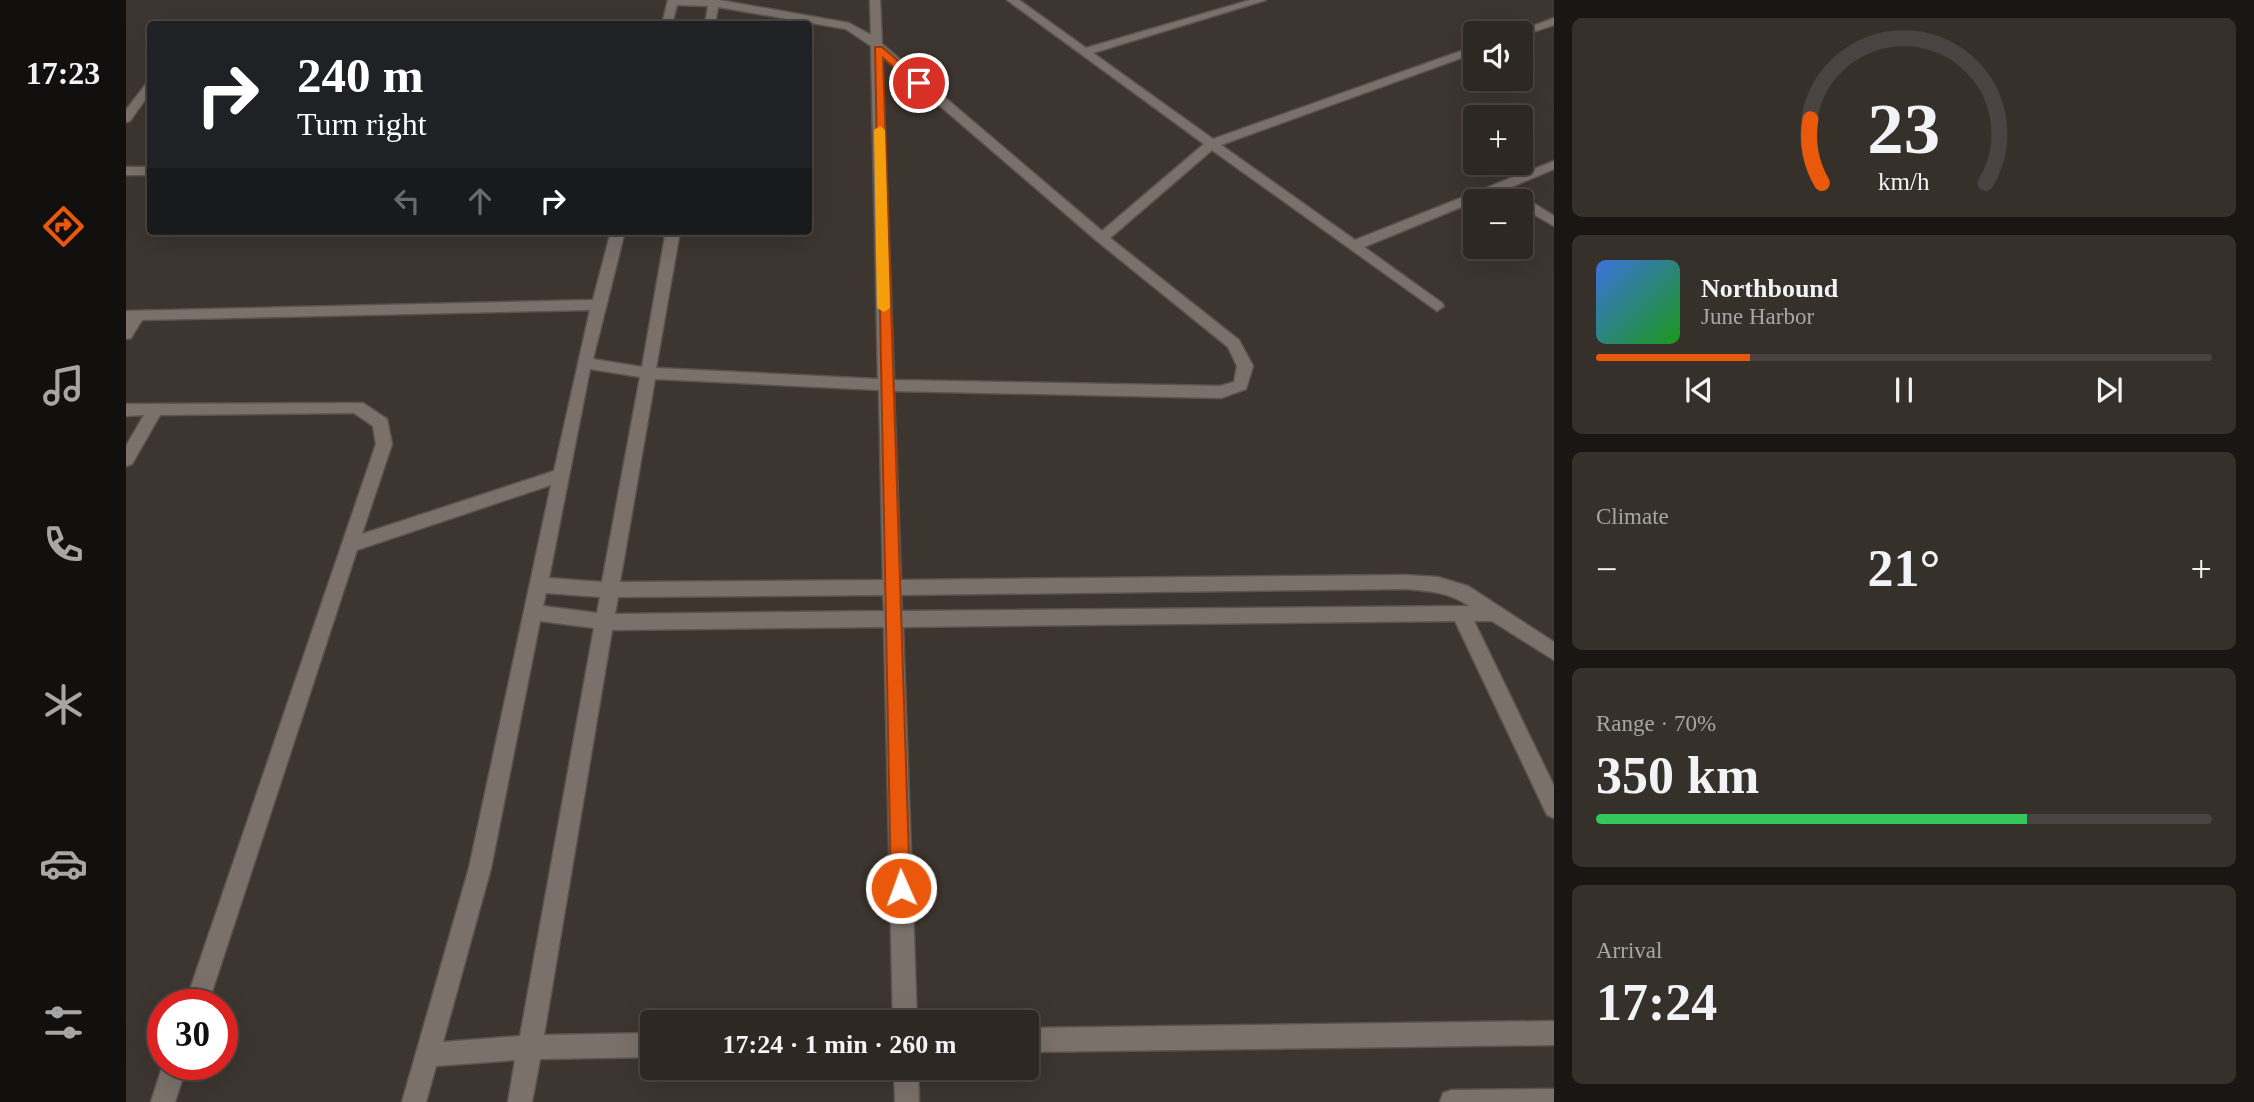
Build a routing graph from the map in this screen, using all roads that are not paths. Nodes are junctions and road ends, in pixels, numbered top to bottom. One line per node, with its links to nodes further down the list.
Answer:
1 (875, 0): 10 (street)
2 (1012, 0): 11 (street)
3 (1261, 0): 11 (street)
4 (672, 1): 5 (street); 6 (street)
5 (714, 1): 7 (street); 10 (street)
6 (668, 21)
7 (711, 21)
8 (1554, 21): 9 (street)
9 (1533, 28)
10 (878, 49): 23 (street); 31 (street)
11 (1084, 52): 15 (street)
12 (1463, 53): 15 (street)
13 (147, 90): 14 (street)
14 (126, 118)
15 (1211, 144): 23 (street); 24 (street)
16 (1554, 165): 19 (street)
17 (126, 171): 18 (street)
18 (147, 171)
19 (1499, 187): 20 (street); 24 (street)
20 (1554, 222)
21 (617, 235): 25 (street)
22 (672, 235): 30 (street)
23 (1102, 238): 31 (street)
24 (1353, 246): 26 (street)
25 (601, 305): 27 (street); 29 (street)
26 (1437, 306)
27 (131, 316): 28 (street)
28 (126, 334)
29 (584, 363): 30 (street); 35 (street)
30 (648, 373): 31 (street); 39 (street)
31 (886, 385): 38 (street)
32 (126, 410): 33 (street)
33 (155, 410): 34 (street); 36 (street)
34 (126, 460)
35 (561, 475): 36 (street); 37 (street)
36 (350, 545): 47 (street)
37 (538, 585): 39 (street); 40 (street)
38 (891, 587): 39 (street); 41 (street); 43 (street)
39 (610, 590): 44 (street)
40 (531, 612): 44 (street); 53 (street)
41 (1498, 613): 42 (street); 45 (street)
42 (1461, 614): 43 (street); 46 (street)
43 (892, 619): 44 (street); 48 (street)
44 (604, 622): 52 (street)
45 (1554, 652)
46 (1554, 808)
47 (200, 989)
48 (905, 1010)
49 (1554, 1033): 50 (street)
50 (1039, 1040)
51 (640, 1045): 52 (street)
52 (529, 1047): 53 (street); 59 (street)
53 (429, 1055): 58 (street)
54 (171, 1080): 57 (street)
55 (906, 1080): 60 (street)
56 (1554, 1101): 61 (street)
57 (163, 1102)
58 (414, 1102)
59 (520, 1102)
60 (907, 1102)
61 (1452, 1102)

